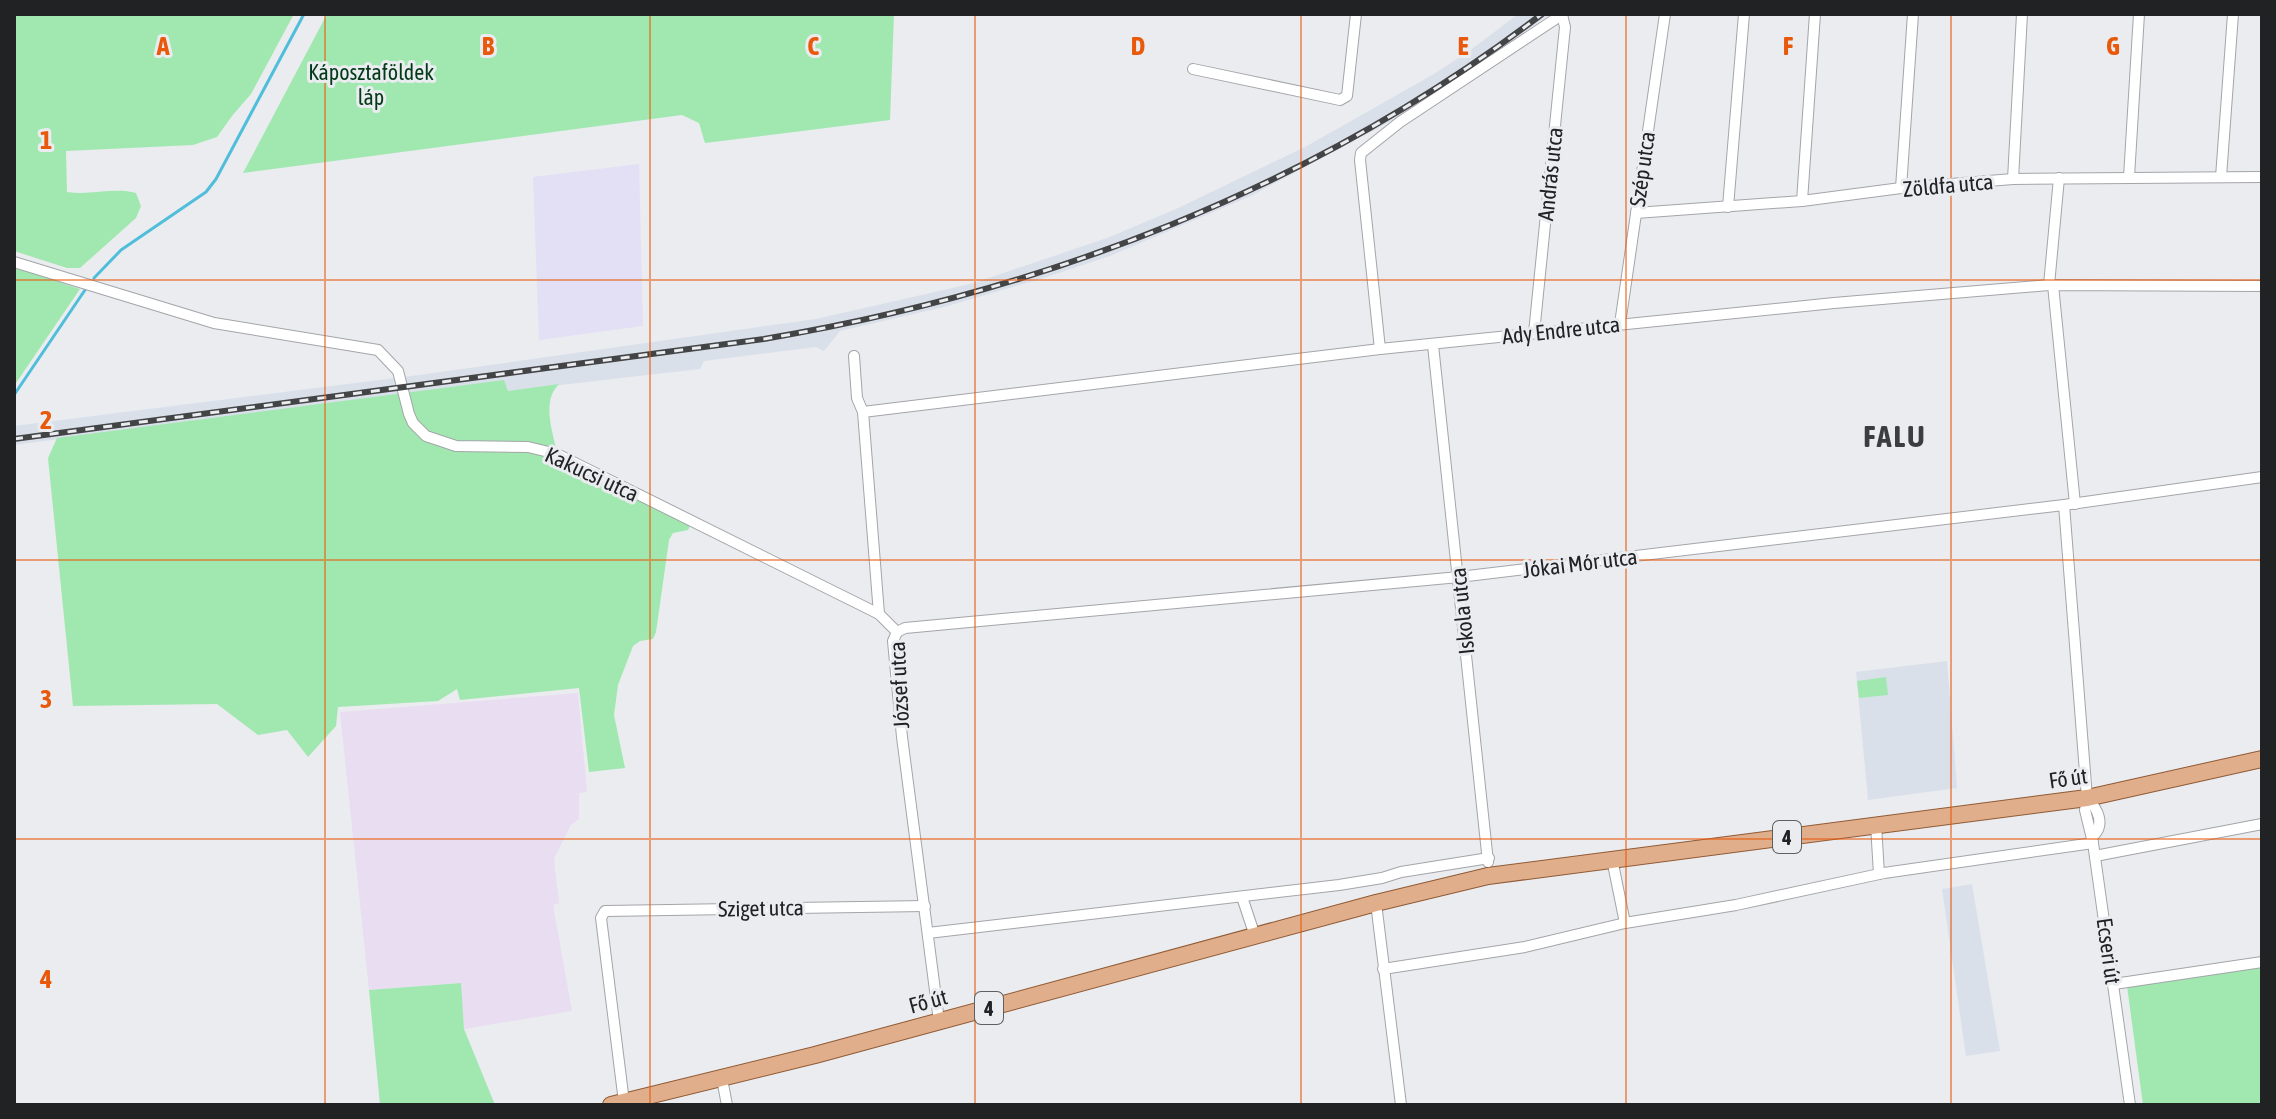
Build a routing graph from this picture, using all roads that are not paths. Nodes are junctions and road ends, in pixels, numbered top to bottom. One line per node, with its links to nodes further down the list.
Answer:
1 (1356, 14): 10 (street)
2 (1665, 14): 19 (street, Szép utca)
3 (1744, 14): 18 (street)
4 (1815, 14): 17 (street)
5 (1913, 14): 16 (street)
6 (2022, 14): 15 (street)
7 (2139, 14): 11 (street)
8 (2233, 14): 12 (street)
9 (1562, 15): 24 (street, András utca); 26 (street)
10 (1193, 69)
11 (2129, 177): 12 (street, Zöldfa utca); 14 (street, Zöldfa utca)
12 (2221, 177): 13 (street, Zöldfa utca)
13 (2262, 177)
14 (2059, 178): 15 (street, Zöldfa utca); 21 (street)
15 (2013, 179): 16 (street, Zöldfa utca)
16 (1901, 188): 17 (street, Zöldfa utca)
17 (1802, 201): 18 (street, Zöldfa utca)
18 (1728, 207): 19 (street, Zöldfa utca)
19 (1636, 213): 23 (street, Szép utca)
20 (14, 262): 32 (street, Kakucsi utca)
21 (2051, 285): 22 (street, Ady Endre utca); 23 (street, Ady Endre utca); 30 (street)
22 (2262, 286)
23 (1620, 324): 24 (street, Ady Endre utca)
24 (1534, 333): 25 (street, Ady Endre utca)
25 (1433, 345): 26 (street, Ady Endre utca); 31 (street, Iskola utca)
26 (1380, 349): 28 (street, Ady Endre utca)
27 (854, 356): 28 (street, József utca)
28 (863, 412): 32 (street, József utca)
29 (2262, 477): 30 (street, Jókai Mór utca)
30 (2069, 505): 31 (street, Jókai Mór utca); 35 (street)
31 (1459, 577): 33 (street, Jókai Mór utca); 40 (street, Iskola utca)
32 (879, 614): 33 (street, József utca)
33 (897, 632): 47 (street, József utca)
34 (2262, 759): 35 (main road, Fő út / 4)
35 (2087, 798): 37 (main road, Fő út / 4); 38 (street, Ecseri út)
36 (2262, 824): 39 (street)
37 (1876, 825): 41 (main road, Fő út / 4); 42 (street)
38 (2092, 840): 39 (street, Ecseri út); 42 (street)
39 (2095, 856): 53 (street, Ecseri út)
40 (1489, 858): 43 (street, Iskola utca); 44 (street)
41 (1612, 859): 43 (main road, Fő út / 4); 48 (street)
42 (1879, 874): 48 (street)
43 (1488, 876): 46 (main road, Fő út / 4)
44 (1382, 878): 45 (street); 46 (street)
45 (1242, 897): 49 (street); 50 (street)
46 (1381, 902): 50 (main road, Fő út / 4); 52 (street)
47 (925, 906): 49 (street, József utca); 56 (street, Sziget utca)
48 (1625, 923): 52 (street)
49 (928, 933): 54 (street, József utca)
50 (1255, 936): 54 (main road, Fő út / 4)
51 (2262, 962): 53 (street)
52 (1383, 969): 58 (street)
53 (2114, 984): 59 (street, Ecseri út)
54 (939, 1021): 55 (main road, Fő út / 4)
55 (722, 1079): 56 (main road, Fő út / 4); 57 (street)
56 (618, 1104)
57 (727, 1105)
58 (1401, 1105)
59 (2130, 1105)

